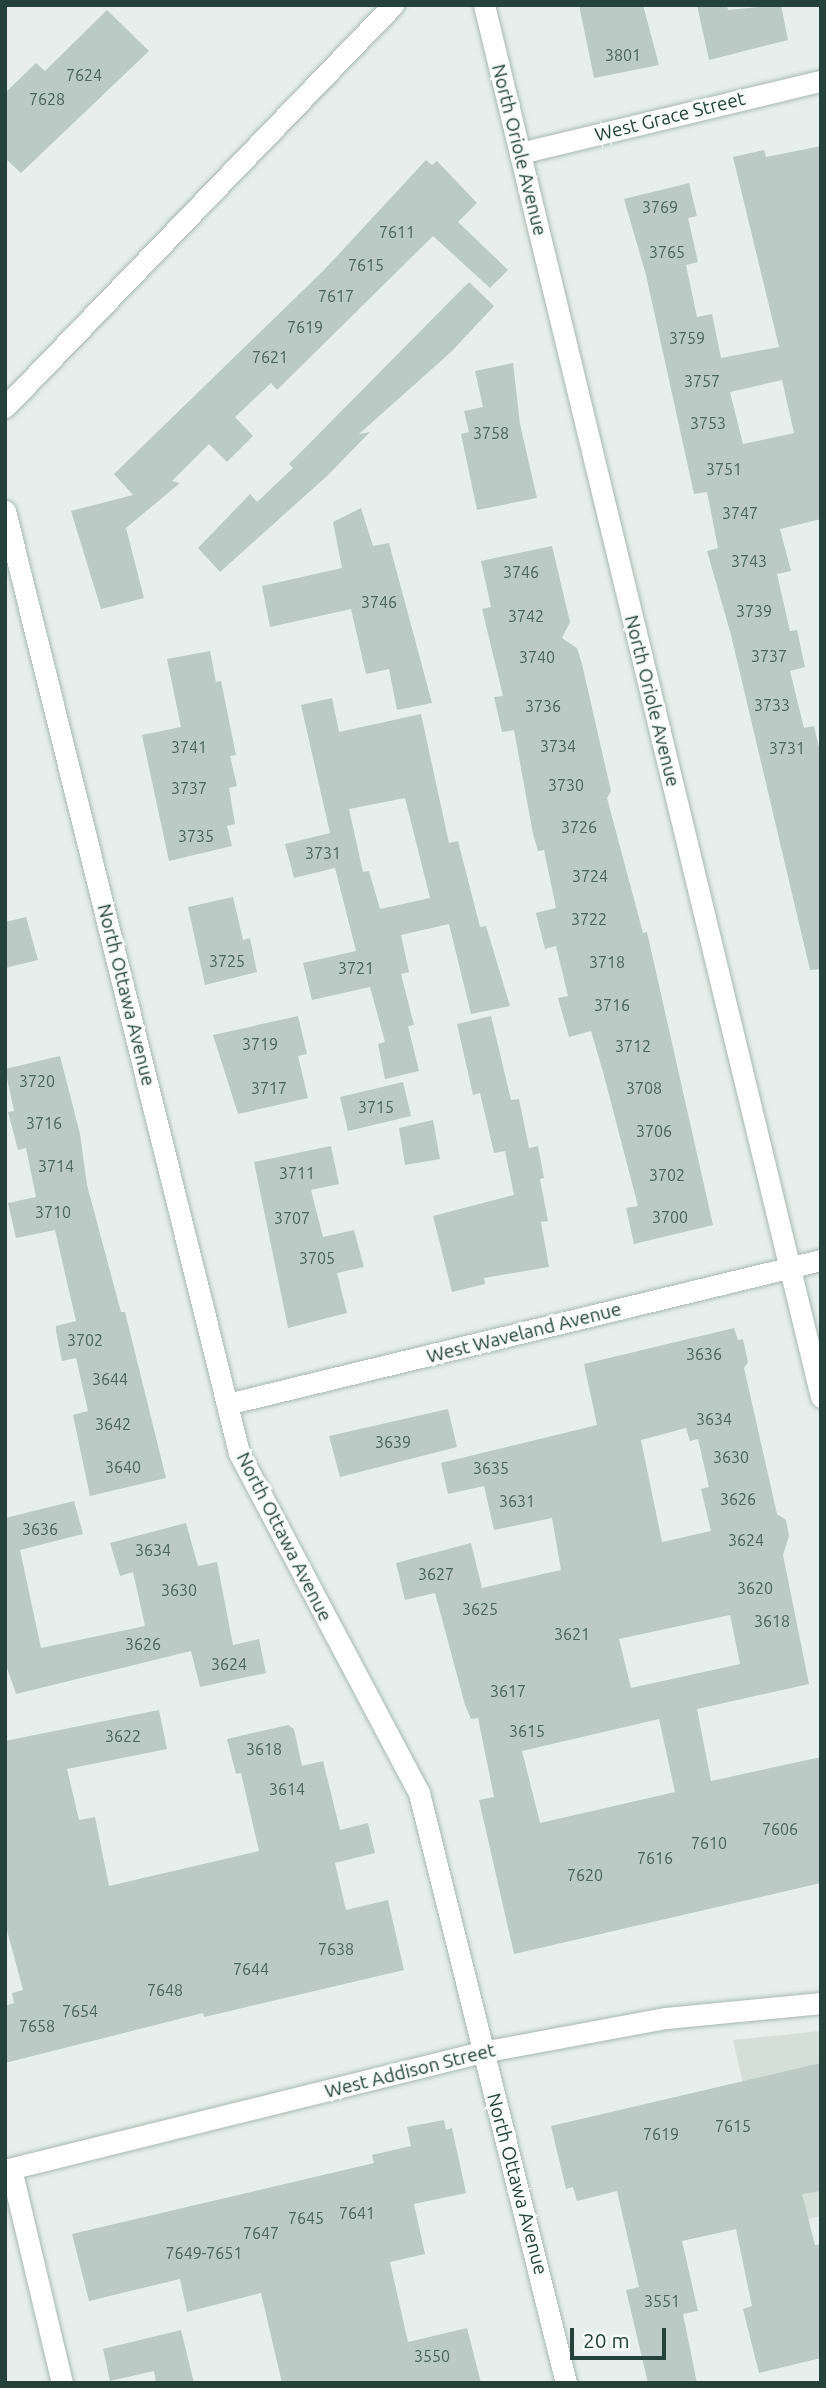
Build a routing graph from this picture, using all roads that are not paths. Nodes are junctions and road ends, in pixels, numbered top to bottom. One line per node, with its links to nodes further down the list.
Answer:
1 (393, 5): 5 (street)
2 (484, 5): 4 (street, North Oriole Avenue)
3 (821, 81): 4 (street, West Grace Street)
4 (520, 153): 8 (street, North Oriole Avenue)
5 (5, 407)
6 (5, 511): 10 (street, North Ottawa Avenue)
7 (821, 1261): 8 (street, West Waveland Avenue)
8 (790, 1268): 9 (street, North Oriole Avenue); 10 (street, West Waveland Avenue)
9 (821, 1396)
10 (228, 1404): 12 (street, North Ottawa Avenue)
11 (821, 2003): 12 (street, West Addison Street)
12 (482, 2053): 13 (street, West Addison Street); 15 (street, North Ottawa Avenue)
13 (8, 2169): 14 (street)
14 (62, 2383)
15 (566, 2383)

